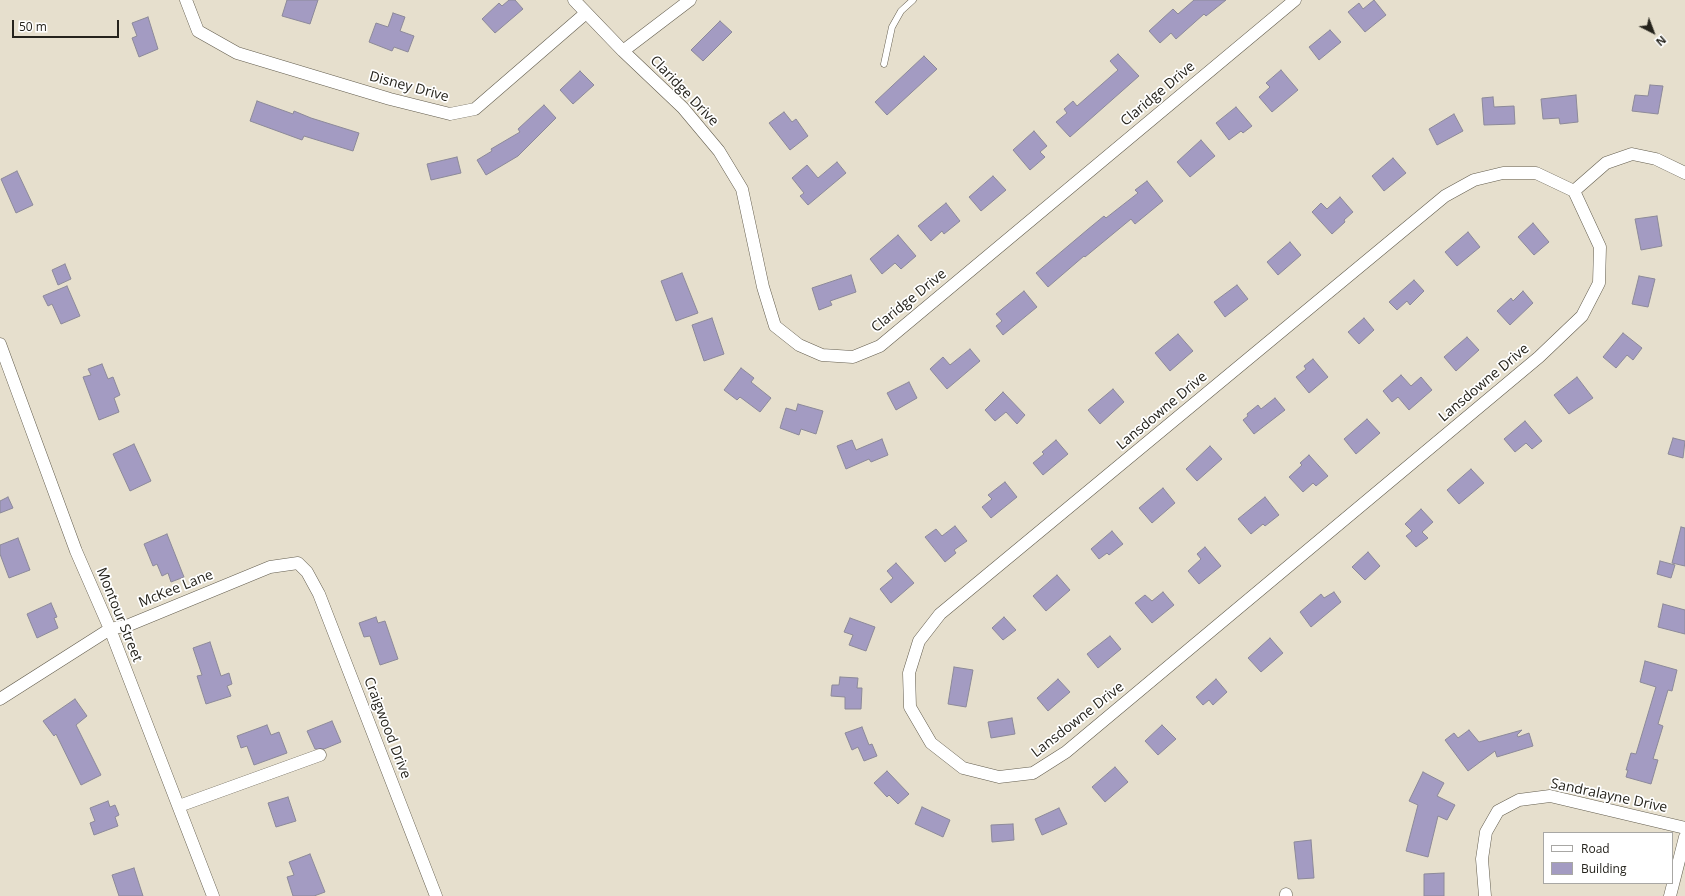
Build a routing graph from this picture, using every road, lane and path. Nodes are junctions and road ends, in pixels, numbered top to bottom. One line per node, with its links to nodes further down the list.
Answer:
1 (186, 0): 6 (street, Disney Drive)
2 (574, 0): 6 (street, Claridge Drive)
3 (690, 0): 7 (street)
4 (913, 0): 8 (lane)
5 (1295, 0): 7 (street, Claridge Drive)
6 (586, 13): 7 (street, Claridge Drive)
7 (623, 51)
8 (884, 64)
9 (1685, 173): 10 (street)
10 (1574, 191): 10 (street, Lansdowne Drive)
11 (0, 344): 13 (street, Montour Street)
12 (307, 572): 13 (street, McKee Lane); 20 (street, Craigwood Drive)
13 (110, 629): 14 (street, McKee Lane); 16 (street, Montour Street)
14 (0, 699)
15 (320, 755): 16 (street)
16 (179, 806): 19 (street, Montour Street)
17 (1685, 828): 21 (street, Sandralayne Drive)
18 (1685, 836): 22 (street)
19 (213, 896)
20 (436, 896)
21 (1485, 896)
22 (1670, 896)

